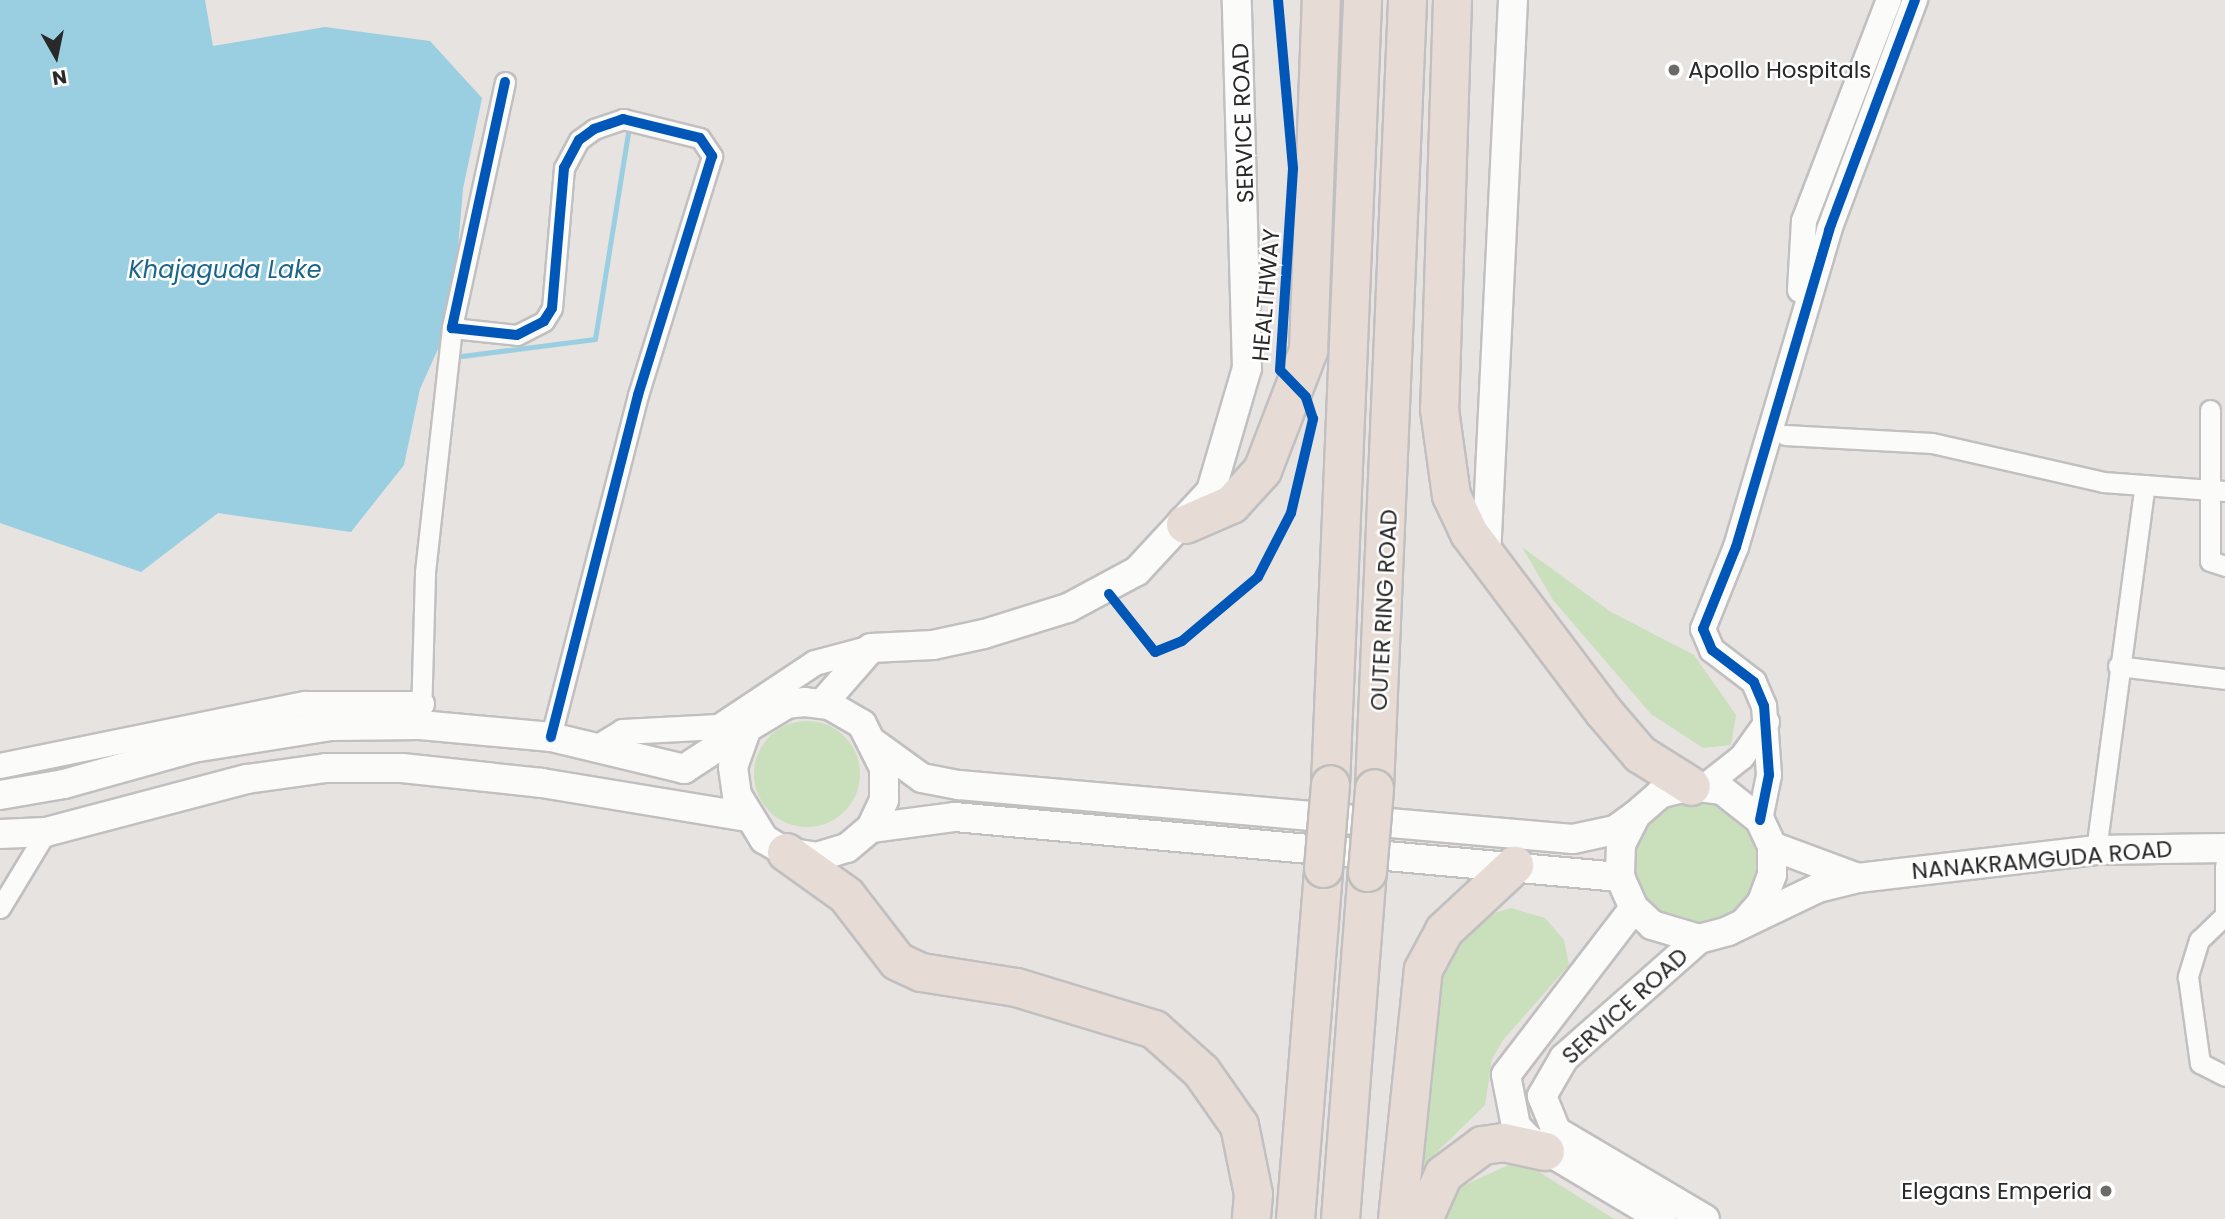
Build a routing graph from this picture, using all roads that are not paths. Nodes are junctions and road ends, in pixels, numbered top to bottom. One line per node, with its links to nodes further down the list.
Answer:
1 (1237, 0): 16 (main road, SERVICE ROAD)
2 (1321, 0): 16 (highway)
3 (1362, 0): 54 (highway, OUTER RING ROAD, bridge)
4 (1407, 0): 55 (highway, OUTER RING ROAD, bridge)
5 (1452, 0): 17 (highway)
6 (1513, 0): 17 (main road)
7 (1889, 0): 10 (street)
8 (1915, 0): 10 (street)
9 (505, 82): 11 (street)
10 (1798, 326): 24 (street)
11 (452, 328): 23 (street); 26 (street)
12 (2210, 410): 15 (street)
13 (1785, 435): 14 (street)
14 (2145, 485): 15 (street); 20 (street)
15 (2216, 491): 18 (street)
16 (1185, 524): 19 (main road, SERVICE ROAD)
17 (1486, 556): 30 (highway)
18 (2225, 566)
19 (871, 648): 22 (main road); 28 (street)
20 (2118, 666): 21 (street); 40 (street)
21 (2225, 679)
22 (822, 704): 25 (main road); 27 (main road)
23 (421, 715): 26 (main road); 29 (street); 31 (main road)
24 (1767, 722): 30 (street); 34 (street)
25 (747, 728): 28 (main road); 33 (main road)
26 (551, 737): 28 (main road)
27 (871, 740): 32 (main road); 35 (main road)
28 (595, 749)
29 (0, 766)
30 (1697, 786): 32 (main road); 34 (main road)
31 (0, 795)
32 (1636, 815): 44 (main road)
33 (748, 817): 36 (main road); 41 (main road)
34 (1760, 820): 38 (main road)
35 (871, 828): 41 (main road); 42 (main road)
36 (46, 832): 37 (main road); 46 (street)
37 (0, 834)
38 (1772, 846): 45 (main road); 49 (main road)
39 (2225, 848): 40 (main road, NANAKRAMGUDA ROAD)
40 (2096, 850): 45 (main road, NANAKRAMGUDA ROAD)
41 (786, 852): 53 (highway)
42 (1514, 866): 44 (main road); 56 (highway)
43 (2225, 866): 48 (street)
44 (1620, 877): 47 (main road)
45 (1858, 878): 49 (main road, NANAKRAMGUDA ROAD)
46 (0, 908)
47 (1634, 908): 50 (main road); 52 (main road)
48 (2224, 918): 51 (street)
49 (1744, 923): 50 (main road)
50 (1699, 939): 59 (main road, SERVICE ROAD)
51 (2225, 1076)
52 (1545, 1151): 57 (highway); 58 (main road)
53 (1251, 1219)
54 (1295, 1219)
55 (1340, 1219)
56 (1397, 1219)
57 (1423, 1219)
58 (1662, 1219)
59 (1705, 1219)

